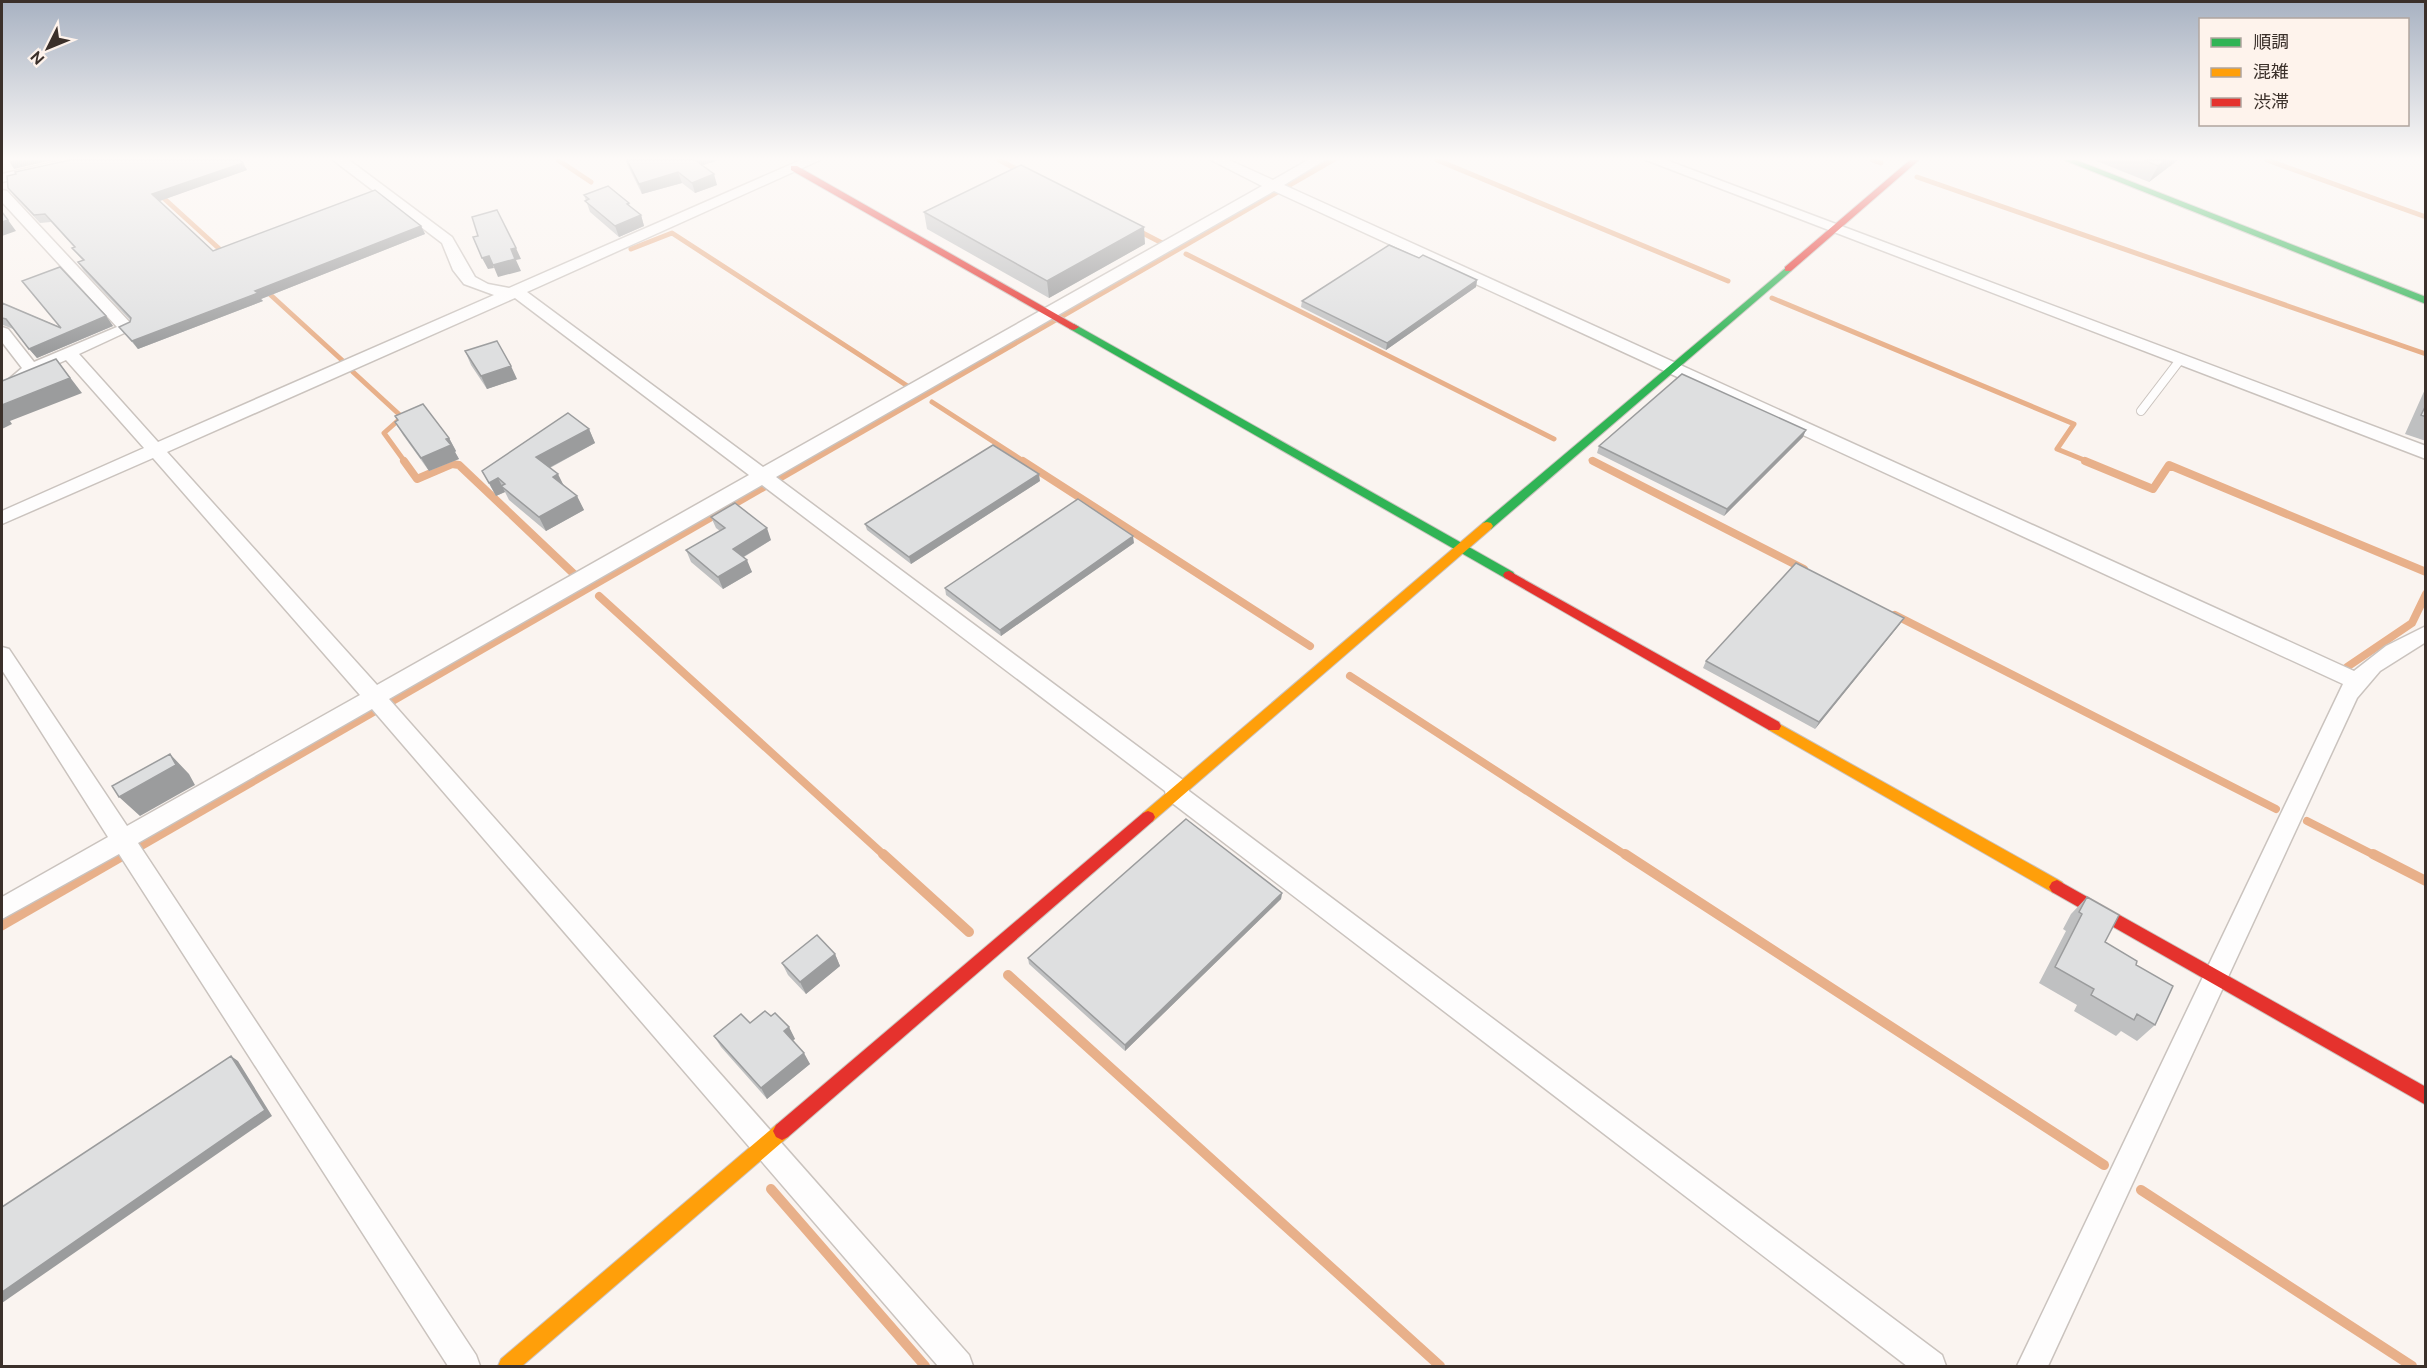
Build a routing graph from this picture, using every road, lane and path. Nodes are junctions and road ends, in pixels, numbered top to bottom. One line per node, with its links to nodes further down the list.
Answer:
1 (30, 224): 15 (street)
2 (425, 224): 11 (street)
3 (668, 224): 11 (street)
4 (889, 224): 13 (street)
5 (1217, 224): 13 (street)
6 (1359, 224): 17 (street)
7 (1821, 224): 10 (street)
8 (1841, 224): 10 (street)
9 (2230, 224): 12 (street)
10 (1835, 229): 16 (street); 17 (street)
11 (513, 292): 21 (street); 23 (street)
12 (2426, 301)
13 (1053, 317): 23 (street); 25 (street)
14 (2, 332): 18 (street)
15 (69, 353): 18 (street); 21 (street)
16 (2180, 360): 20 (lane); 22 (street)
17 (1671, 366): 25 (street); 28 (street)
18 (31, 369): 19 (street)
19 (2, 393)
20 (2141, 411)
21 (156, 450): 24 (street); 29 (street)
22 (2426, 453)
23 (769, 480): 29 (street); 30 (street)
24 (2, 518)
25 (1459, 549): 30 (street); 33 (street)
26 (2426, 633): 28 (street)
27 (2, 654): 31 (street)
28 (2356, 681): 33 (street)
29 (379, 703): 31 (street); 35 (street)
30 (1177, 791): 35 (street); 39 (street)
31 (127, 847): 32 (street); 36 (street)
32 (2, 909)
33 (2216, 980): 34 (street); 40 (street)
34 (2426, 1097)
35 (766, 1145): 37 (street); 38 (street)
36 (465, 1366)
37 (508, 1366)
38 (958, 1366)
39 (1931, 1366)
40 (2032, 1366)

